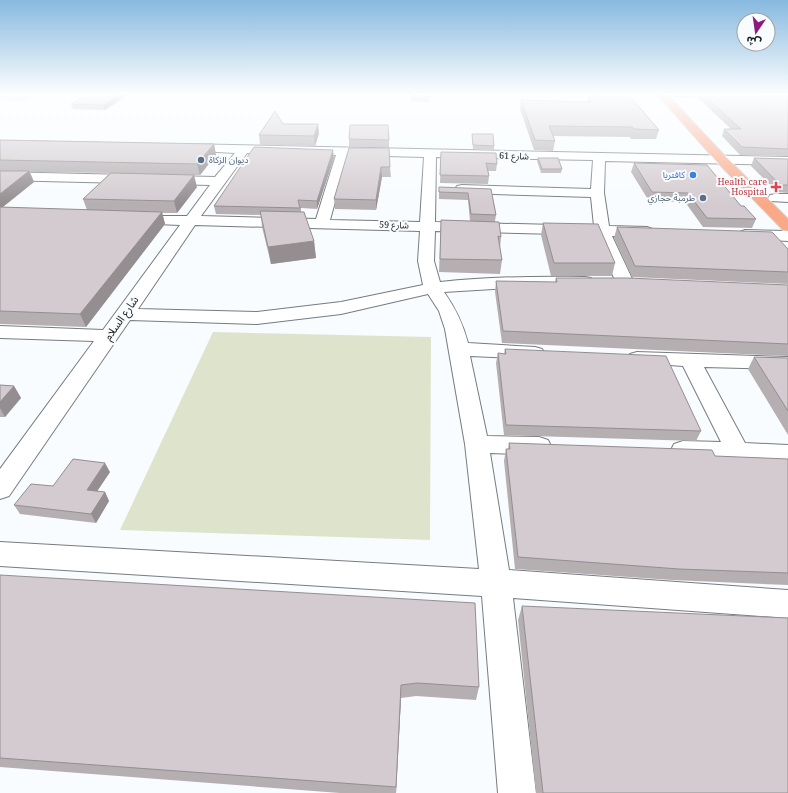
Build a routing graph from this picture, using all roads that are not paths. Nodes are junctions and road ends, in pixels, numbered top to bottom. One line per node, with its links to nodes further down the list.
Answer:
1 (698, 130): 8 (main road)
2 (706, 130): 9 (main road)
3 (174, 148): 4 (street, شارع 61)
4 (244, 149): 5 (street, شارع 61); 12 (street, شارع السلام)
5 (344, 152): 6 (street, شارع 61); 19 (street)
6 (430, 154): 7 (street, شارع 61); 13 (street)
7 (599, 158): 8 (street, شارع 61); 14 (street)
8 (722, 160): 9 (street, شارع 61); 21 (main road)
9 (737, 160): 10 (street, شارع 61); 15 (main road)
10 (788, 161)
11 (0, 176): 12 (street)
12 (219, 181): 18 (street, شارع السلام)
13 (429, 188): 14 (street); 20 (street)
14 (597, 193): 22 (street)
15 (781, 198): 16 (main road)
16 (788, 212)
17 (119, 218): 18 (street, شارع 59)
18 (191, 220): 19 (street, شارع 59); 27 (street, شارع السلام)
19 (322, 223): 20 (street, شارع 59)
20 (426, 226): 22 (street, شارع 59); 26 (street)
21 (788, 227)
22 (602, 230): 23 (street, شارع 59); 26 (street)
23 (665, 232)
24 (734, 234): 25 (street)
25 (788, 236)
26 (433, 288): 27 (street); 30 (street)
27 (124, 314): 29 (street, شارع السلام)
28 (0, 332): 29 (street)
29 (108, 336): 40 (street, شارع السلام)
30 (458, 349): 31 (street); 35 (street)
31 (551, 353)
32 (621, 357): 33 (street)
33 (690, 360): 34 (street); 38 (street)
34 (788, 363)
35 (477, 444): 36 (street); 42 (street)
36 (564, 447)
37 (658, 449): 38 (street)
38 (737, 451): 39 (street)
39 (788, 454)
40 (0, 489)
41 (0, 554): 42 (street)
42 (496, 584): 43 (street); 44 (street)
43 (788, 604)
44 (517, 793)

